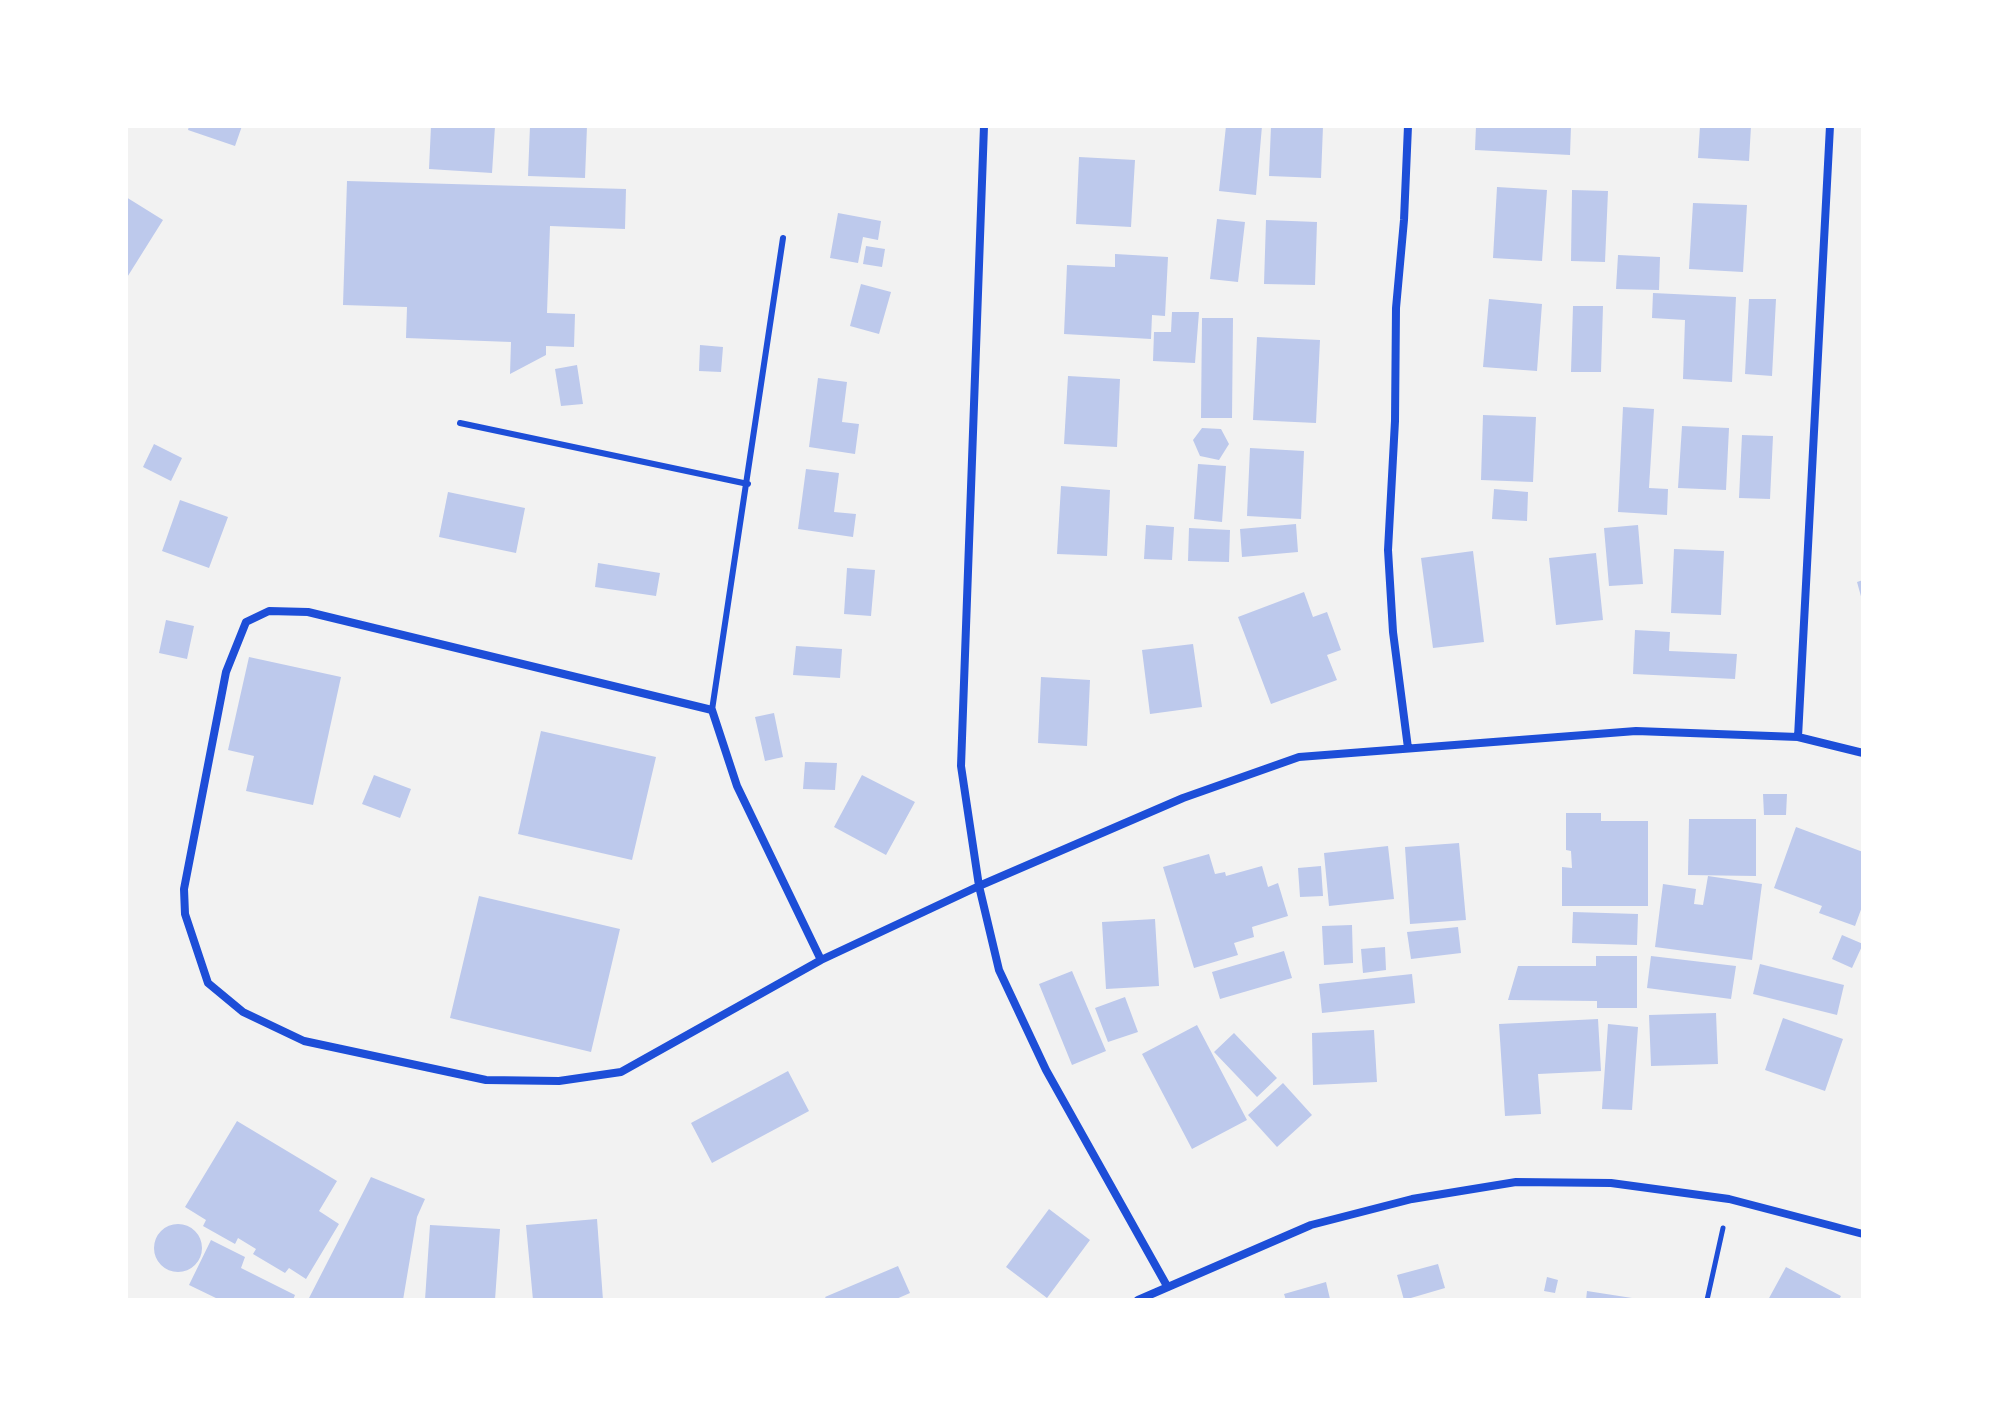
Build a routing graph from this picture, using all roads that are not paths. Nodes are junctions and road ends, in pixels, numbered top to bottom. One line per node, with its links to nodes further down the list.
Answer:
1 (984, 126): 11 (street)
2 (1408, 126): 9 (street)
3 (1830, 126): 8 (street)
4 (783, 238): 6 (lane)
5 (460, 423): 6 (lane)
6 (748, 484): 7 (lane)
7 (712, 710): 12 (street); 12 (street)
8 (1798, 737): 9 (street); 10 (street)
9 (1408, 748): 11 (street)
10 (1863, 753)
11 (979, 886): 12 (street); 14 (street)
12 (821, 960)
13 (1863, 1234): 14 (street)
14 (1167, 1286): 15 (street)
15 (1138, 1300)

